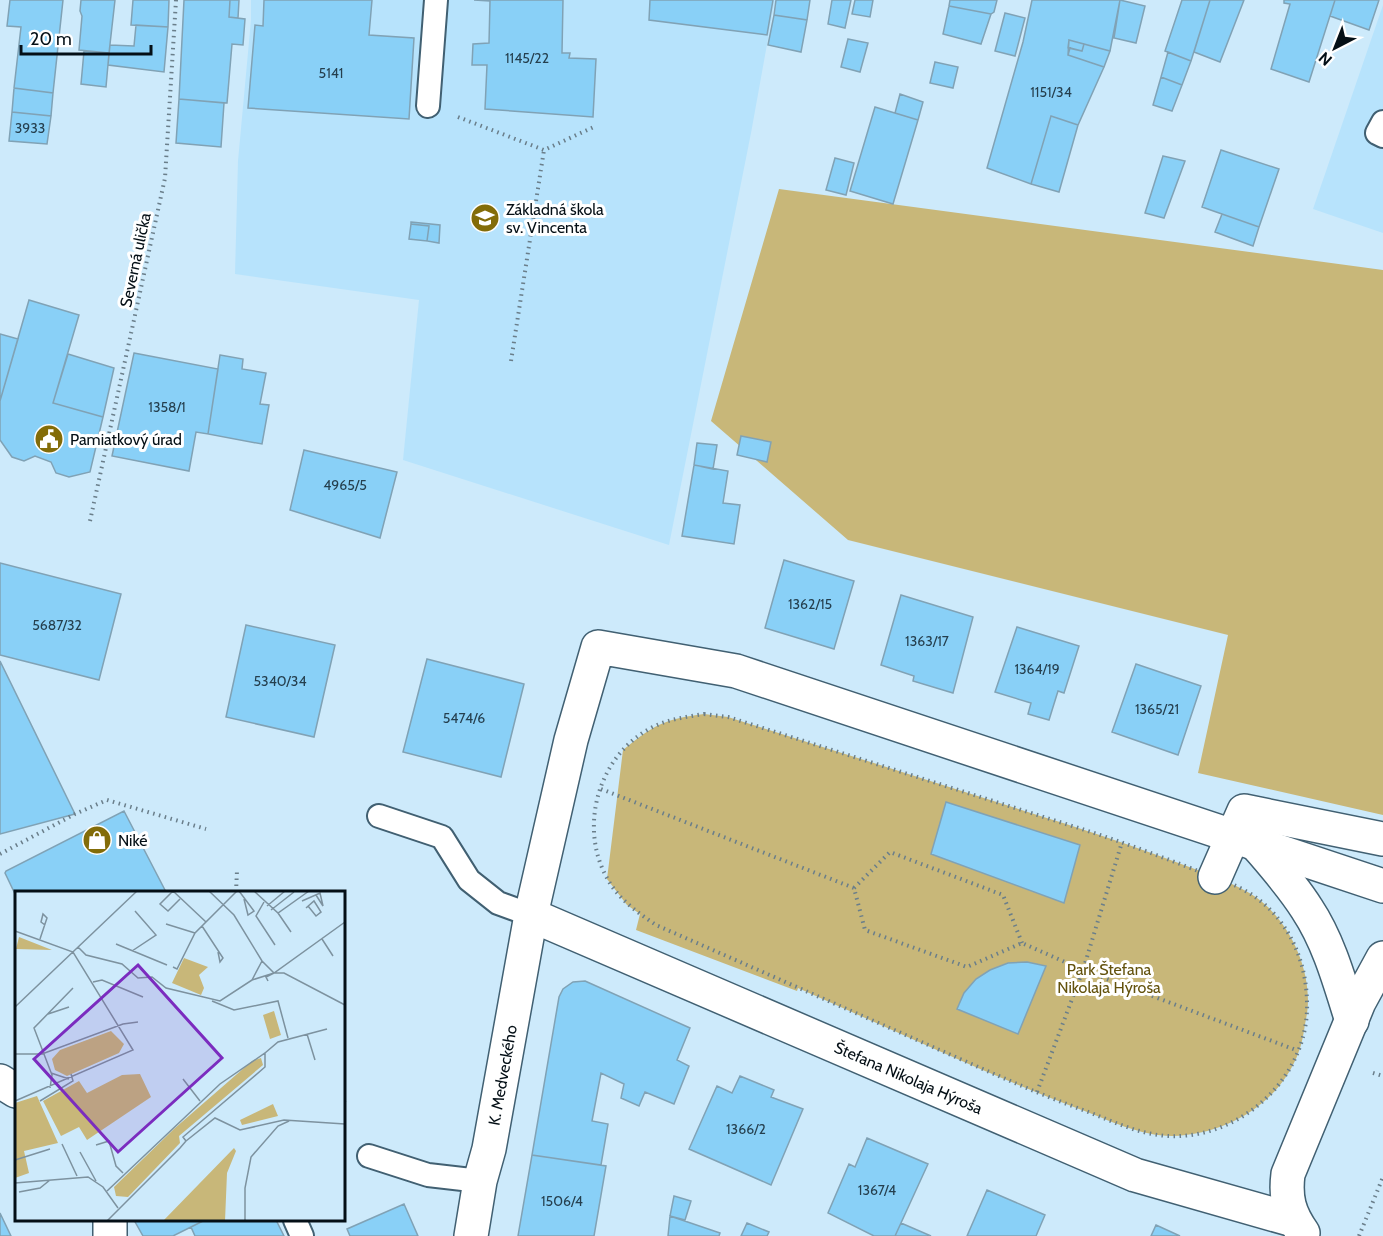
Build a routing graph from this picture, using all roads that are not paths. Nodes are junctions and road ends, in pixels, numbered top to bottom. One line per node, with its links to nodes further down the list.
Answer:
1 (436, 0): 2 (lane)
2 (428, 106)
3 (1383, 122): 4 (lane)
4 (1383, 136)
5 (379, 816): 10 (lane)
6 (1383, 839): 7 (street)
7 (1244, 840): 8 (street); 9 (street); 10 (street, K. Medveckého); 12 (street)
8 (1215, 877)
9 (1383, 886)
10 (531, 915): 16 (street, K. Medveckého); 18 (street, Štefana Nikolaja Hýroša)
11 (1383, 958): 12 (street)
12 (1352, 1021): 18 (street)
13 (0, 1081): 14 (street)
14 (15, 1090)
15 (369, 1156): 16 (lane)
16 (480, 1181): 20 (street, K. Medveckého)
17 (295, 1221): 19 (lane)
18 (1296, 1230)
19 (302, 1236)
20 (471, 1236)

